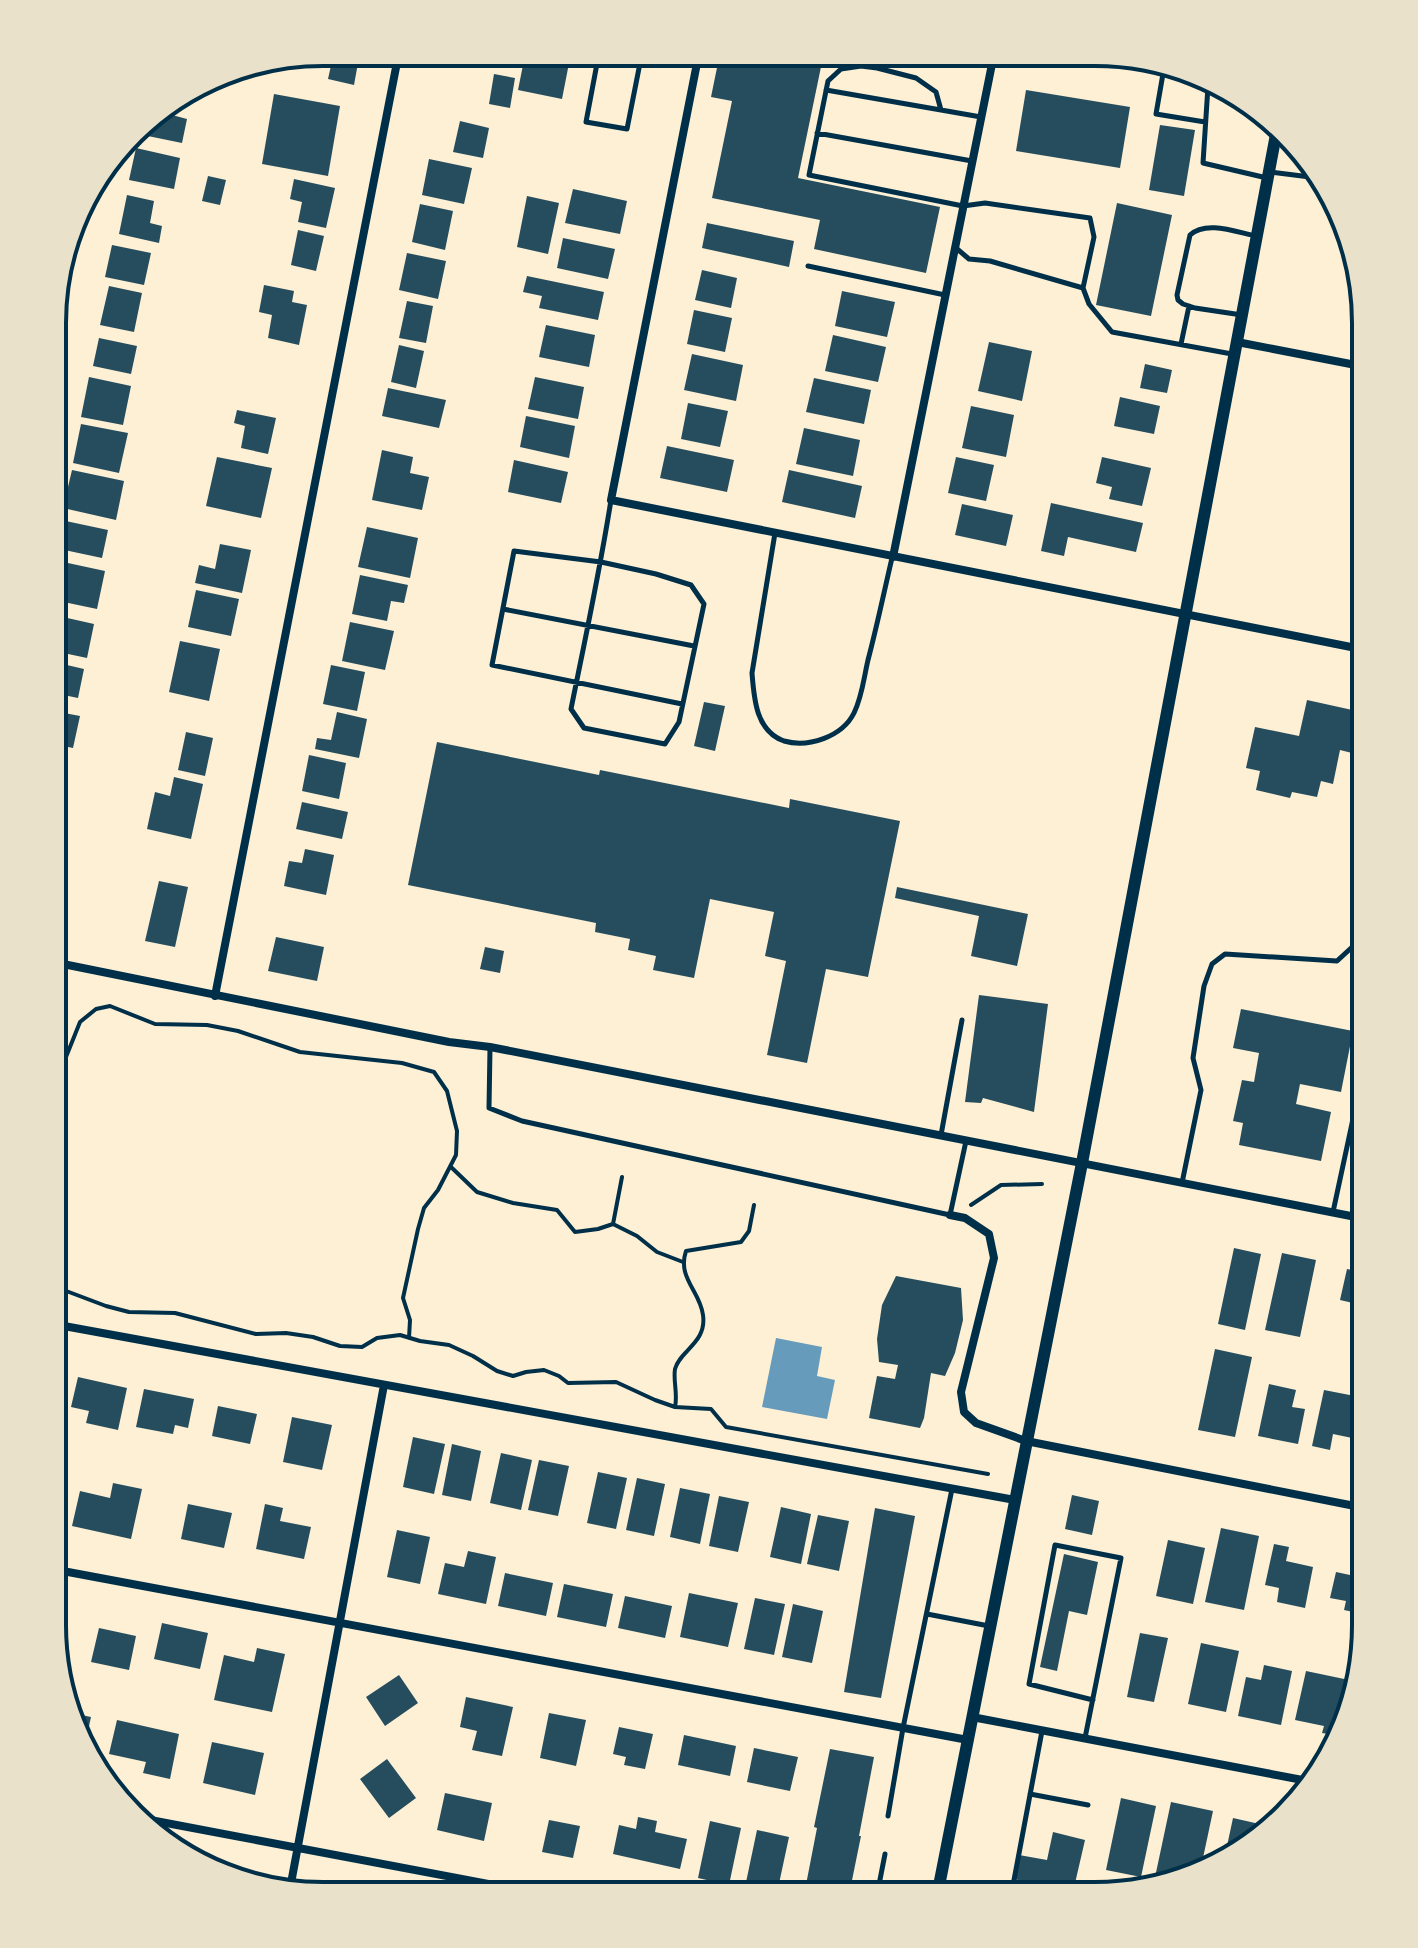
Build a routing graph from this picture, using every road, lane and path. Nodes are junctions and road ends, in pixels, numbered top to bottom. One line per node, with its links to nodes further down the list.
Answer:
1 (396, 66): 42 (street)
2 (597, 66): 3 (lane)
3 (639, 66)
4 (696, 66): 29 (street)
5 (992, 66): 11 (street)
6 (877, 68): 8 (lane); 10 (lane)
7 (1163, 76): 12 (lane)
8 (826, 90): 10 (lane); 13 (lane)
9 (1207, 93): 12 (lane)
10 (941, 110): 11 (lane)
11 (981, 117): 15 (street)
12 (1205, 122): 16 (lane)
13 (817, 133): 15 (lane); 18 (lane)
14 (1275, 139): 16 (street)
15 (972, 161): 18 (street)
16 (1268, 175): 17 (lane); 19 (street)
17 (1307, 177)
18 (963, 206): 20 (street); 22 (lane)
19 (1257, 236): 24 (lane); 25 (street)
20 (954, 247): 22 (lane); 23 (street)
21 (808, 266): 23 (lane)
22 (1083, 288): 26 (lane)
23 (945, 295): 31 (street)
24 (1189, 306): 25 (lane); 26 (lane)
25 (1242, 315): 27 (street)
26 (1181, 344): 27 (lane)
27 (1236, 348): 28 (street); 34 (street)
28 (1352, 365)
29 (611, 500): 30 (street); 32 (lane)
30 (775, 533): 31 (street); 31 (lane)
31 (893, 557): 34 (street)
32 (601, 562): 33 (lane); 35 (lane); 36 (lane)
33 (503, 609): 35 (lane); 38 (lane)
34 (1186, 614): 37 (street); 49 (street)
35 (588, 627): 36 (lane); 38 (lane)
36 (695, 646): 39 (lane)
37 (1352, 647)
38 (577, 683): 39 (lane); 39 (lane)
39 (682, 704)
40 (1352, 948): 52 (lane)
41 (66, 965): 42 (street)
42 (215, 996): 44 (street)
43 (962, 1020): 47 (lane)
44 (490, 1047): 47 (street); 57 (lane)
45 (66, 1057): 50 (path)
46 (1351, 1127): 56 (lane)
47 (940, 1136): 48 (street)
48 (966, 1141): 49 (street); 57 (lane)
49 (1082, 1163): 52 (street); 66 (street)
50 (451, 1167): 59 (path); 63 (path)
51 (622, 1177): 59 (path)
52 (1182, 1183): 56 (street)
53 (1042, 1184): 55 (path)
54 (754, 1205): 60 (path)
55 (969, 1206)
56 (1333, 1213): 58 (street)
57 (950, 1215): 66 (street)
58 (1351, 1216)
59 (613, 1224): 60 (path)
60 (683, 1262): 65 (path)
61 (66, 1291): 63 (path)
62 (66, 1326): 64 (street)
63 (409, 1338): 65 (path)
64 (384, 1385): 68 (street); 73 (street)
65 (675, 1407): 67 (path)
66 (1026, 1441): 69 (street); 70 (street)
67 (988, 1474)
68 (952, 1489): 69 (street); 72 (lane)
69 (1015, 1500): 74 (street)
70 (1351, 1505)
71 (66, 1572): 73 (street)
72 (927, 1614): 74 (lane); 77 (lane)
73 (341, 1623): 77 (street); 86 (street)
74 (990, 1626): 76 (street)
75 (1093, 1700): 75 (lane); 79 (lane)
76 (972, 1717): 78 (street); 80 (street)
77 (903, 1728): 80 (street); 84 (lane)
78 (1042, 1730): 79 (street); 82 (lane)
79 (1085, 1738): 81 (street)
80 (968, 1740): 91 (street)
81 (1300, 1779)
82 (1030, 1794): 83 (lane); 92 (lane)
83 (1088, 1805)
84 (888, 1816)
85 (158, 1822): 86 (street)
86 (298, 1848): 88 (street); 89 (street)
87 (885, 1854): 90 (lane)
88 (292, 1880)
89 (478, 1882)
90 (880, 1882)
91 (940, 1882)
92 (1014, 1882)

